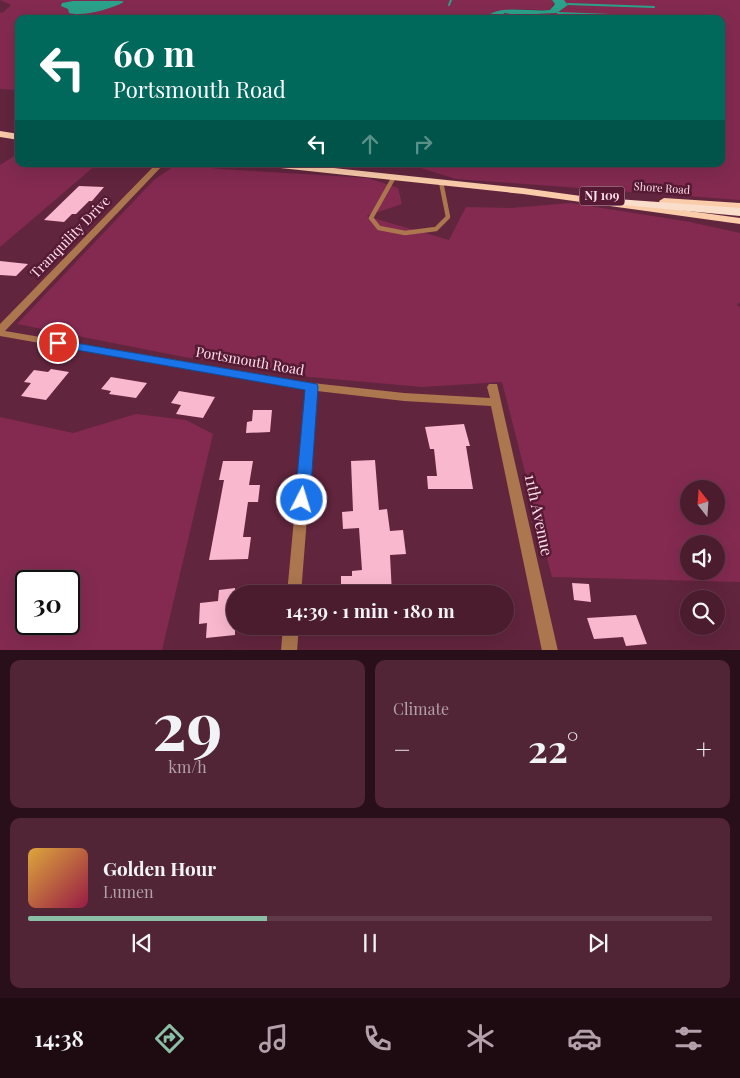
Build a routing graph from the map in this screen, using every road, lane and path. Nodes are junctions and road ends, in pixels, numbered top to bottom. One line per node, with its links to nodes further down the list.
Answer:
1 (0, 134): 2 (highway)
2 (15, 136)
3 (157, 167): 12 (street, Tranquility Drive)
4 (299, 167): 5 (highway, Shore Road / NJ 109)
5 (394, 177): 6 (highway, Shore Road / NJ 109); 6 (lane)
6 (441, 182): 7 (highway, Shore Road / NJ 109)
7 (523, 190): 8 (highway, Shore Road / NJ 109); 9 (highway, Shore Road / NJ 109)
8 (617, 202): 10 (highway); 11 (highway, NJ 109)
9 (740, 206)
10 (740, 212)
11 (740, 221)
12 (0, 332): 13 (street, Portsmouth Road)
13 (312, 387): 15 (street, Portsmouth Road); 16 (street)
14 (493, 387): 15 (street, 11th Avenue)
15 (496, 402): 19 (street, 11th Avenue)
16 (295, 585)
17 (290, 635): 18 (street)
18 (289, 650)
19 (550, 650)

